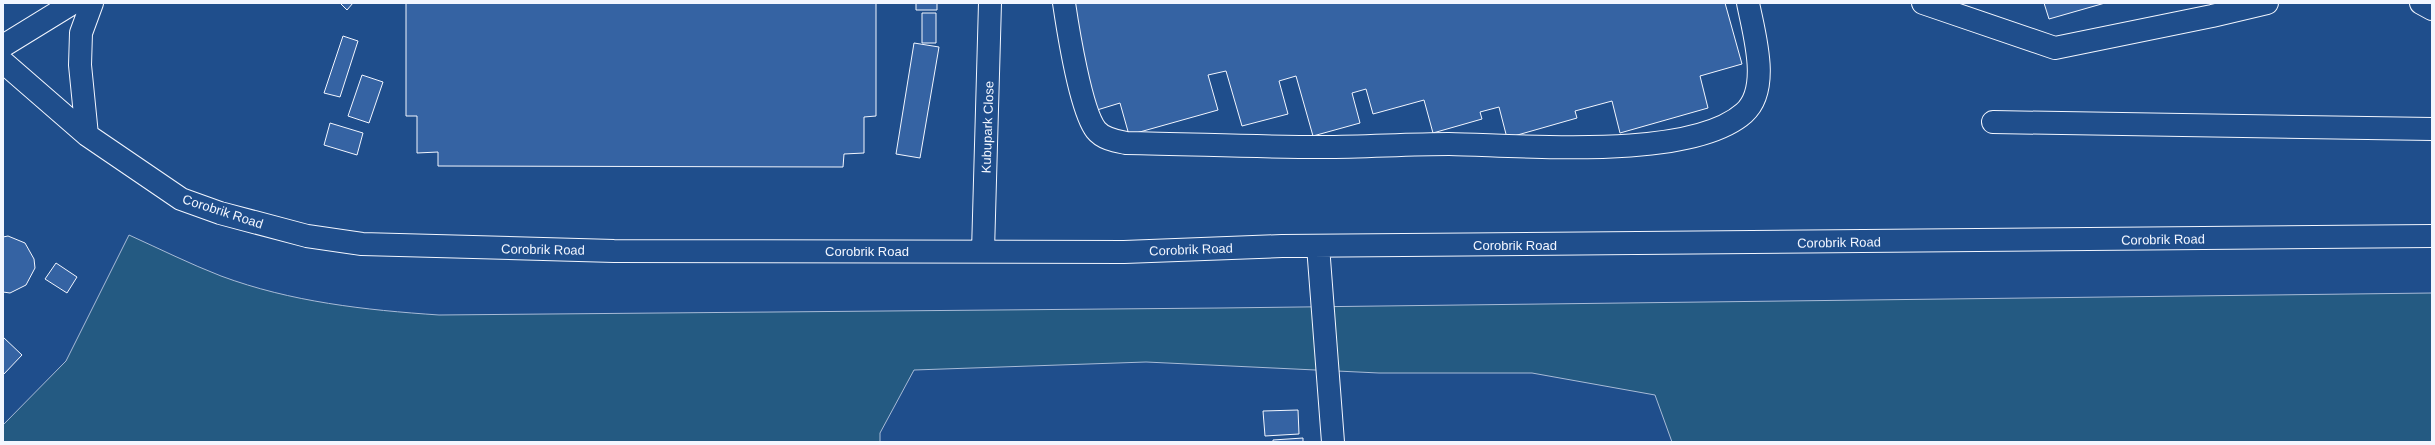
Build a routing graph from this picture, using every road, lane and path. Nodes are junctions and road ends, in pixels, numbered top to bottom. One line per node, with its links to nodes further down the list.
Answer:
1 (73, 3): 10 (street)
2 (92, 3): 14 (street)
3 (990, 3): 17 (street, Kubupark Close)
4 (1064, 3): 5 (street)
5 (1748, 3)
6 (1923, 3): 7 (street)
7 (2267, 3)
8 (2421, 3): 9 (street)
9 (2432, 9)
10 (3, 46)
11 (3, 62): 14 (street, Corobrik Road)
12 (1992, 122): 13 (street)
13 (2432, 129)
14 (87, 135): 17 (street, Corobrik Road)
15 (2432, 236): 16 (street, Corobrik Road)
16 (1318, 246): 17 (street, Corobrik Road); 18 (street)
17 (983, 251)
18 (1333, 442)

